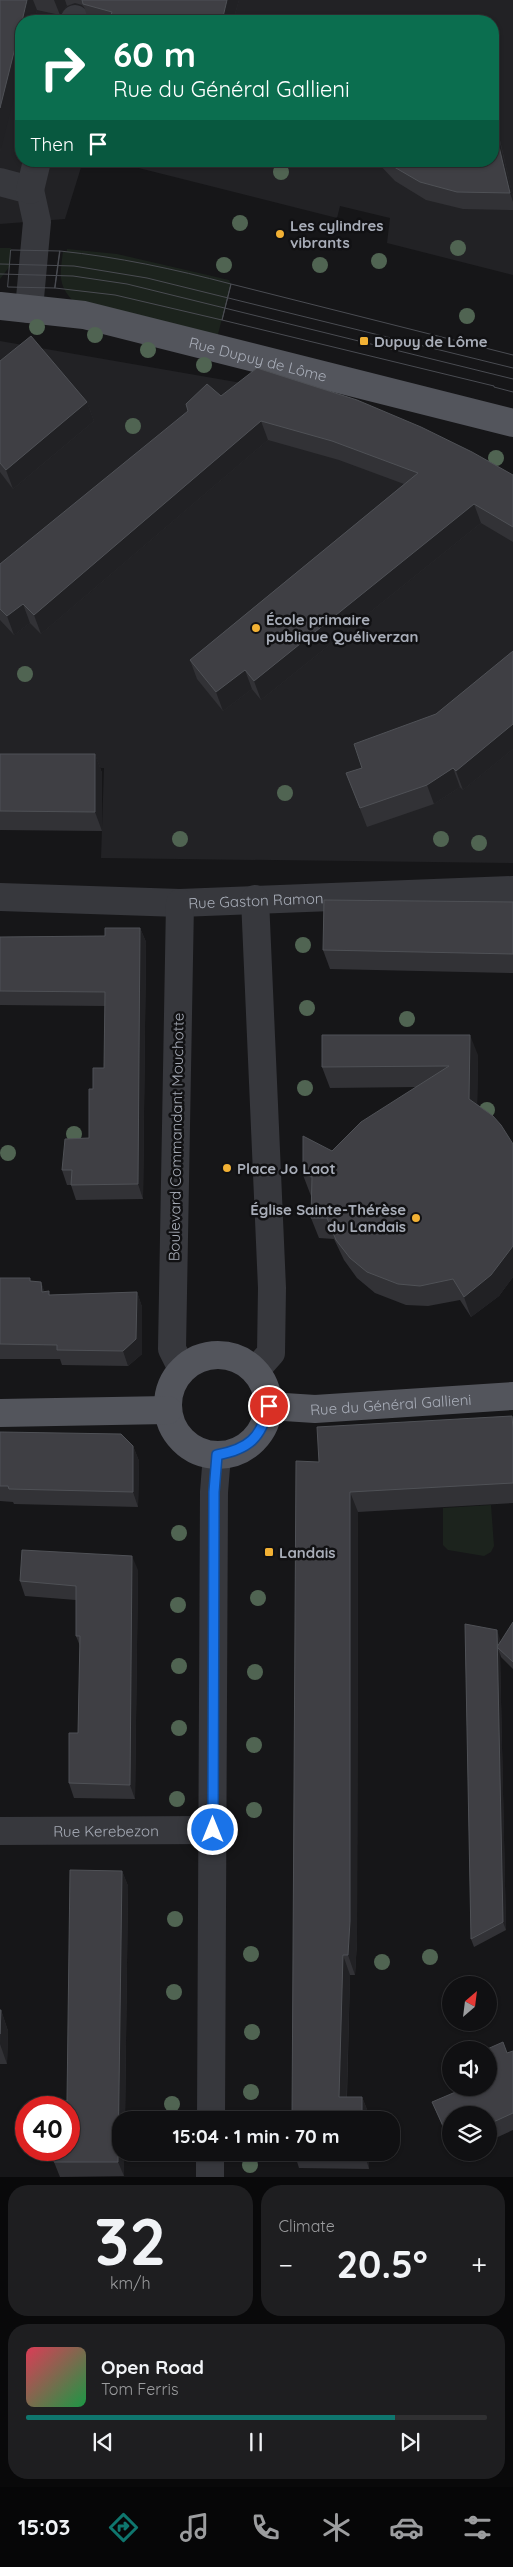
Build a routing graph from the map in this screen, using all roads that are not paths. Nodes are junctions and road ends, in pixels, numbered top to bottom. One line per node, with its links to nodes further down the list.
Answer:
1 (36, 167): 3 (street)
2 (0, 182): 3 (street)
3 (30, 190): 5 (street)
4 (0, 306): 5 (main road, Rue Dupuy de Lôme)
5 (29, 310): 6 (main road, Rue Dupuy de Lôme)
6 (513, 423)
7 (513, 890): 9 (street, Rue Gaston Ramon)
8 (0, 897): 10 (street, Rue Gaston Ramon)
9 (255, 900): 10 (street, Rue Gaston Ramon); 12 (street)
10 (180, 903): 11 (street, Boulevard Commandant Mouchotte)
11 (182, 1369): 12 (main road); 15 (main road)
12 (255, 1371): 14 (main road)
13 (513, 1396): 14 (main road, Rue du Général Gallieni)
14 (269, 1406): 17 (main road)
15 (168, 1410): 16 (main road); 17 (main road)
16 (0, 1412)
17 (217, 1455): 18 (street)
18 (213, 1830): 19 (street, Rue Kerebezon); 20 (street)
19 (0, 1831)
20 (211, 2111)
21 (210, 2161): 22 (street)
22 (210, 2177)

